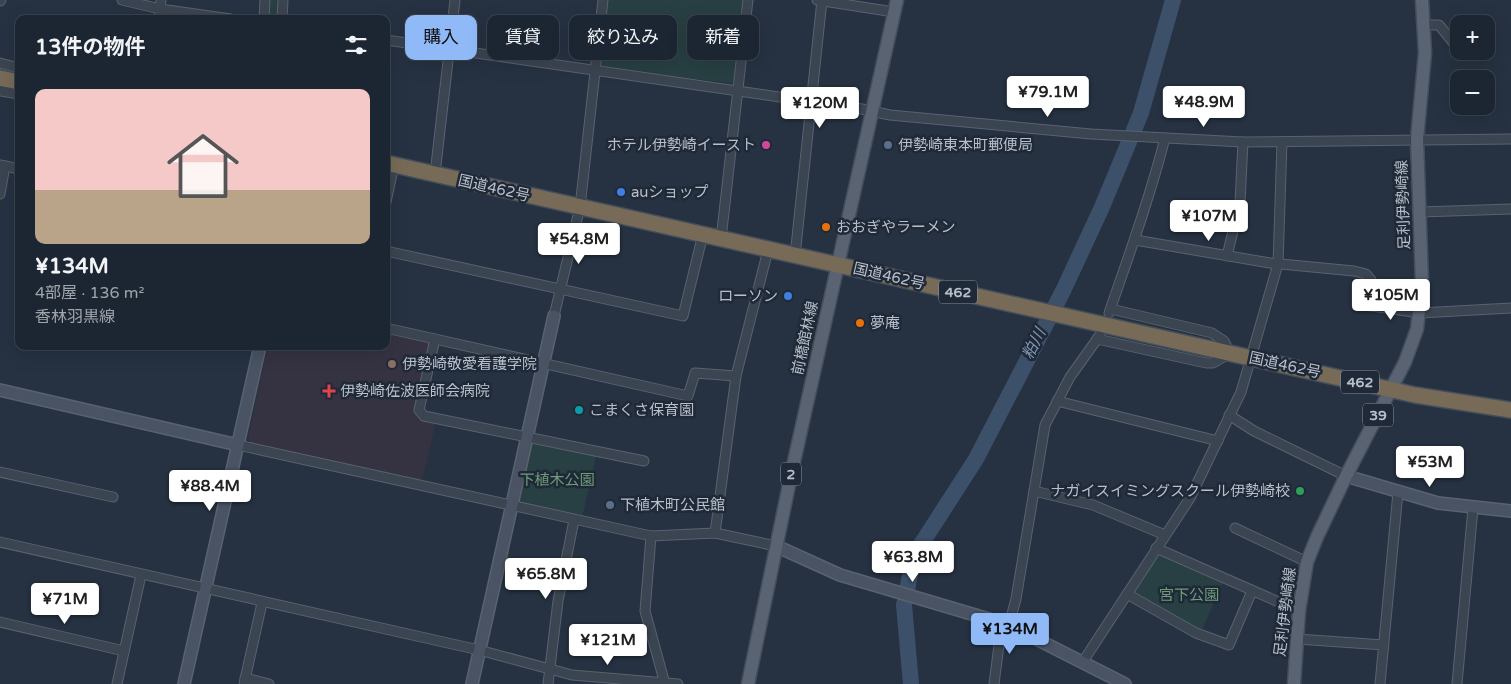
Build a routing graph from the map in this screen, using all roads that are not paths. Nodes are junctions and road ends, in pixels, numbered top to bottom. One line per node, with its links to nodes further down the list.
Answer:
1 (122, 0): 9 (street)
2 (265, 0): 12 (street)
3 (283, 0): 13 (street)
4 (456, 0): 14 (street)
5 (604, 0): 23 (street)
6 (748, 0): 27 (street)
7 (820, 0): 10 (street); 29 (street)
8 (1422, 0): 15 (main road, 足利伊勢崎線 / 39)
9 (160, 4): 11 (street)
10 (896, 6): 30 (main road, 前橋館林線 / 2)
11 (212, 15)
12 (264, 15)
13 (282, 15)
14 (454, 15)
15 (1424, 25): 16 (street); 32 (main road, 足利伊勢崎線 / 39)
16 (1450, 39)
17 (390, 41): 18 (street)
18 (405, 43)
19 (477, 53): 23 (street)
20 (449, 60): 38 (street)
21 (0, 63): 22 (street)
22 (15, 67)
23 (595, 72): 27 (street); 40 (street)
24 (0, 78): 25 (highway)
25 (15, 81)
26 (0, 91): 28 (street)
27 (739, 92): 29 (street); 44 (street)
28 (15, 93)
29 (811, 102): 30 (street); 48 (street)
30 (872, 111): 31 (street); 51 (main road, 前橋館林線 / 2)
31 (1163, 137): 34 (street); 45 (street)
32 (1417, 139): 33 (street); 35 (street); 42 (main road, 足利伊勢崎線 / 39)
33 (1511, 140)
34 (1243, 142): 35 (street); 49 (street)
35 (1282, 142): 50 (street)
36 (390, 164): 38 (highway, 国道462号 / 462)
37 (3, 166): 39 (street)
38 (435, 174): 40 (highway, 国道462号 / 462)
39 (0, 194)
40 (580, 207): 43 (highway, 国道462号 / 462); 52 (street)
41 (1511, 209): 42 (street)
42 (1420, 212): 54 (main road, 足利伊勢崎線 / 39)
43 (703, 234): 44 (highway, 国道462号 / 462); 52 (street)
44 (721, 238): 46 (highway, 国道462号 / 462)
45 (1135, 240): 49 (street); 59 (street)
46 (768, 250): 48 (highway, 国道462号 / 462); 62 (street)
47 (390, 252): 52 (street)
48 (795, 256): 51 (highway, 国道462号 / 462)
49 (1227, 256): 50 (street)
50 (1278, 264): 54 (street); 60 (street)
51 (838, 265): 59 (highway, 国道462号 / 462); 86 (main road, 前橋館林線 / 2)
52 (561, 290): 55 (street)
53 (1511, 308): 54 (street)
54 (1420, 313): 63 (main road, 足利伊勢崎線 / 39)
55 (554, 316): 61 (street)
56 (390, 329): 57 (street)
57 (434, 339): 61 (street); 68 (street)
58 (259, 350): 70 (street)
59 (1230, 353): 60 (highway, 国道462号 / 462); 65 (street)
60 (1250, 358): 63 (highway, 国道462号 / 462); 67 (street)
61 (544, 364): 62 (street); 68 (street)
62 (736, 376): 82 (street)
63 (1392, 389): 66 (highway, 国道462号 / 462); 73 (main road, 足利伊勢崎線 / 39)
64 (0, 390): 70 (street)
65 (1057, 401): 69 (street); 74 (street)
66 (1511, 410)
67 (1229, 415): 69 (street); 73 (street)
68 (527, 437): 71 (street); 77 (street)
69 (1218, 441): 83 (street)
70 (238, 444): 77 (street); 90 (street)
71 (644, 461)
72 (0, 472): 76 (street)
73 (1346, 476): 75 (street); 88 (main road, 足利伊勢崎線 / 39)
74 (1034, 491): 83 (street); 96 (street)
75 (1398, 492): 78 (street); 98 (street)
76 (113, 498)
77 (512, 506): 80 (street); 99 (street)
78 (1473, 508): 79 (street); 116 (street)
79 (1511, 511)
80 (574, 520): 84 (street); 102 (street)
81 (1235, 528): 88 (street)
82 (715, 533): 84 (street); 86 (street)
83 (1165, 535): 87 (street)
84 (651, 536): 109 (street)
85 (0, 542): 89 (street)
86 (776, 546): 96 (street); 111 (main road, 前橋館林線 / 2)
87 (1156, 548): 91 (street); 92 (street)
88 (1307, 562): 94 (main road, 足利伊勢崎線 / 39)
89 (141, 575): 90 (street); 100 (street)
90 (206, 590): 93 (street); 105 (street)
91 (1252, 591): 92 (street); 94 (street)
92 (1127, 594): 101 (street)
93 (262, 603): 99 (street); 103 (street)
94 (1299, 611): 97 (main road, 足利伊勢崎線 / 39)
95 (0, 622): 100 (street)
96 (1005, 623): 101 (street); 112 (street)
97 (1297, 639): 98 (street); 114 (main road, 足利伊勢崎線 / 39)
98 (1384, 646): 115 (street)
99 (479, 650): 102 (street); 107 (street)
100 (124, 651): 104 (street)
101 (1082, 663): 113 (street)
102 (549, 670): 108 (street); 109 (street)
103 (244, 681): 106 (street)
104 (117, 684)
105 (184, 684)
106 (269, 684)
107 (472, 684)
108 (548, 684)
109 (665, 684): 110 (street)
110 (678, 684)
111 (748, 684)
112 (994, 684)
113 (1125, 684)
114 (1294, 684)
115 (1380, 684)
116 (1457, 684)

